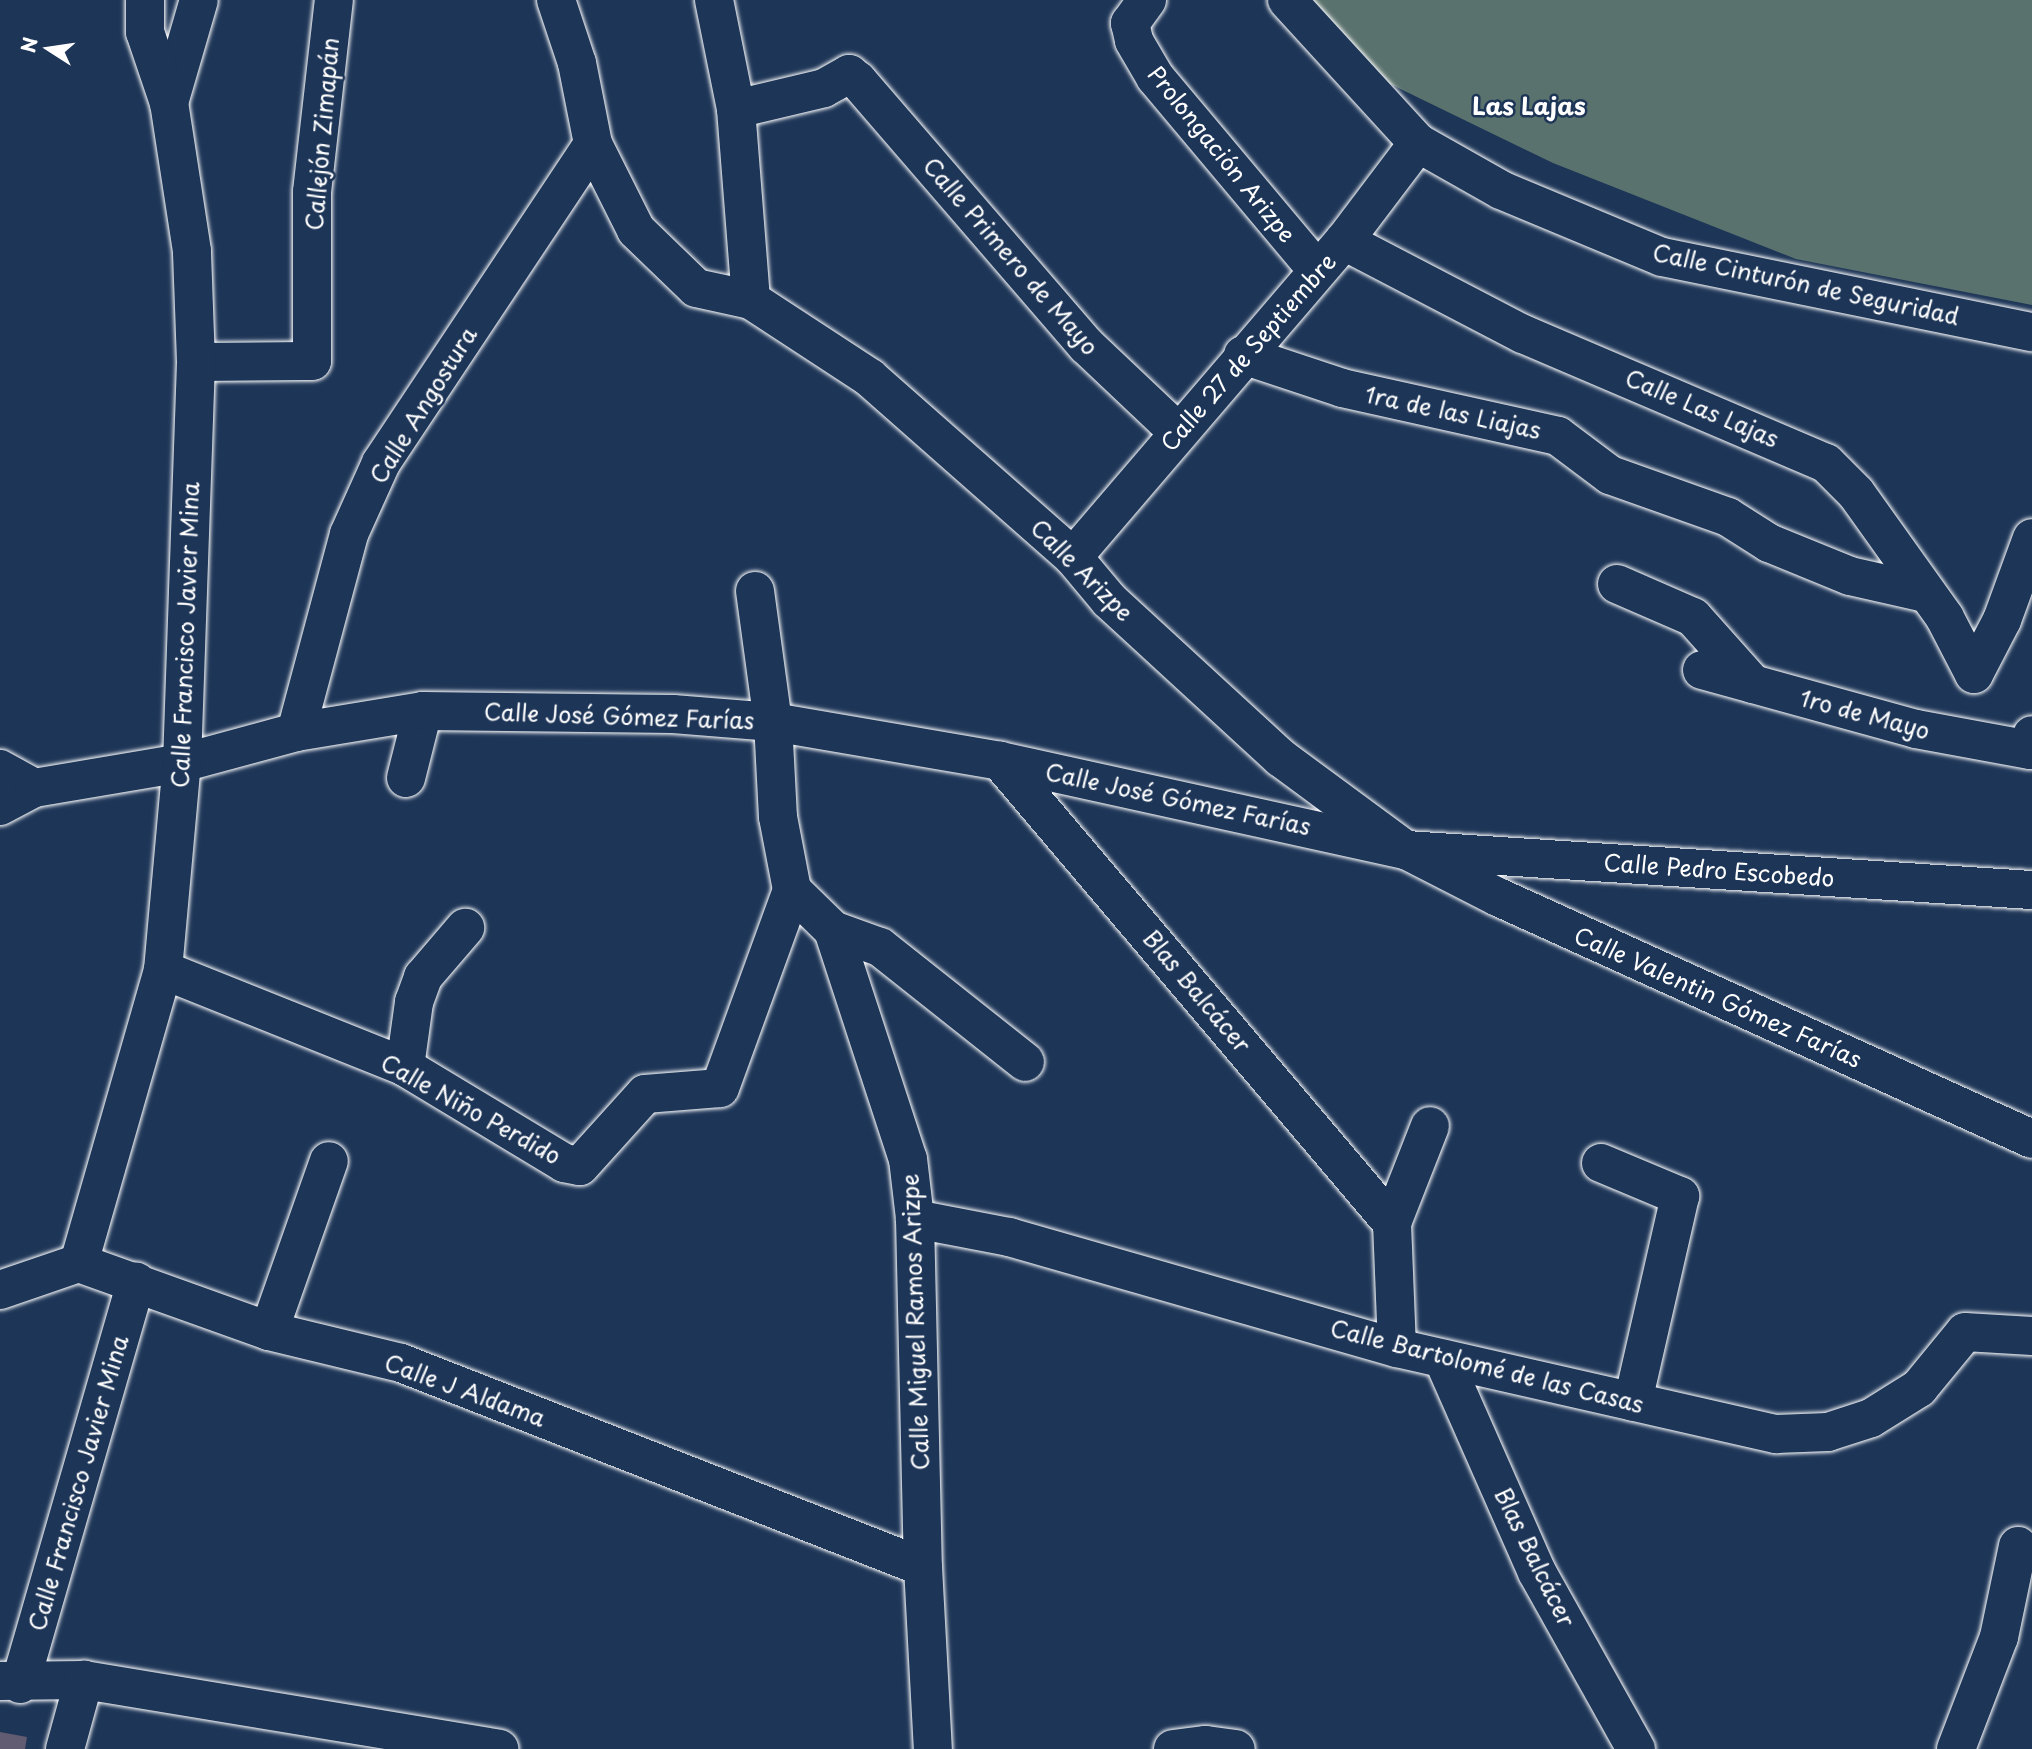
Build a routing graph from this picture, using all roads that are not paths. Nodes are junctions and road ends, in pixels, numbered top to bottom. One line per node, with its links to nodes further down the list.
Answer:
1 (145, 0): 8 (street, Calle Francisco Javier Mina)
2 (199, 0): 8 (street)
3 (334, 0): 17 (street, Callejón Zimapán)
4 (556, 0): 11 (street)
5 (714, 0): 9 (street)
6 (1287, 0): 10 (street, Calle Cinturón de Seguridad)
7 (1138, 11): 13 (street, Prolongación Arizpe)
8 (169, 103): 17 (street, Calle Francisco Javier Mina)
9 (736, 109): 14 (street); 18 (street, Calle Primero de Mayo)
10 (1418, 143): 12 (street, Calle 27 de Septiembre); 15 (street, Calle Cinturón de Seguridad)
11 (593, 144): 14 (street); 28 (street, Calle Angostura)
12 (1344, 241): 13 (street, Calle 27 de Septiembre); 23 (street, Calle Las Lajas)
13 (1316, 269): 16 (street, Calle 27 de Septiembre)
14 (751, 300): 20 (street, Calle Arizpe)
15 (2032, 332)
16 (1243, 355): 18 (street, Calle 27 de Septiembre); 23 (street, 1ra de las Liajas)
17 (196, 362): 31 (street, Calle Francisco Javier Mina)
18 (1178, 432): 20 (street, Calle 27 de Septiembre)
19 (2032, 538): 23 (street, Calle Las Lajas)
20 (1073, 557): 36 (street, Calle Arizpe)
21 (1617, 584): 25 (street)
22 (755, 591): 27 (street)
23 (1925, 593)
24 (1702, 670): 25 (street, 1ro de Mayo)
25 (1753, 684): 29 (street, 1ro de Mayo)
26 (422, 711): 27 (street, Calle José Gómez Farías); 28 (street, Calle José Gómez Farías); 33 (street)
27 (773, 722): 30 (street, Calle José Gómez Farías); 37 (street)
28 (296, 732): 31 (street, Calle José Gómez Farías)
29 (2031, 743)
30 (1000, 761): 36 (street, Calle José Gómez Farías); 49 (street, Blas Balcácer)
31 (182, 764): 34 (street, Calle José Gómez Farías); 41 (street, Calle Francisco Javier Mina)
32 (0, 769): 34 (street)
33 (406, 778)
34 (34, 788): 35 (street, Calle José Gómez Farías)
35 (0, 806)
36 (1406, 850): 38 (street, Calle Pedro Escobedo); 45 (street, Calle Valentin Gómez Farías)
37 (792, 890): 40 (street, Calle Miguel Ramos Arizpe); 43 (street, Calle Niño Perdido)
38 (2032, 890)
39 (465, 928): 43 (street)
40 (833, 930): 42 (street); 48 (street, Calle Miguel Ramos Arizpe)
41 (163, 970): 43 (street, Calle Niño Perdido); 50 (street, Calle Francisco Javier Mina)
42 (1025, 1062)
43 (405, 1067)
44 (1430, 1126): 49 (street)
45 (2032, 1139)
46 (329, 1161): 53 (street)
47 (1601, 1163): 57 (street)
48 (915, 1219): 55 (street, Calle Bartolomé de las Casas); 59 (street, Calle Miguel Ramos Arizpe)
49 (1392, 1223): 55 (street)
50 (79, 1263): 51 (street, Calle J Aldama); 52 (street)
51 (136, 1282): 53 (street, Calle J Aldama); 61 (street, Calle Francisco Javier Mina)
52 (0, 1290)
53 (270, 1331): 59 (street, Calle J Aldama)
54 (2032, 1336): 57 (street, Calle Bartolomé de las Casas)
55 (1397, 1348): 56 (street, Calle Bartolomé de las Casas)
56 (1443, 1359): 57 (street, Calle Bartolomé de las Casas); 67 (street, Blas Balcácer)
57 (1633, 1402)
58 (2018, 1546): 68 (street)
59 (923, 1567): 64 (street, Calle Miguel Ramos Arizpe)
60 (84, 1680): 61 (street); 62 (street); 63 (street)
61 (10, 1683)
62 (65, 1749)
63 (499, 1749)
64 (933, 1749)
65 (1173, 1749): 66 (street)
66 (1236, 1749)
67 (1636, 1749)
68 (1956, 1749)

